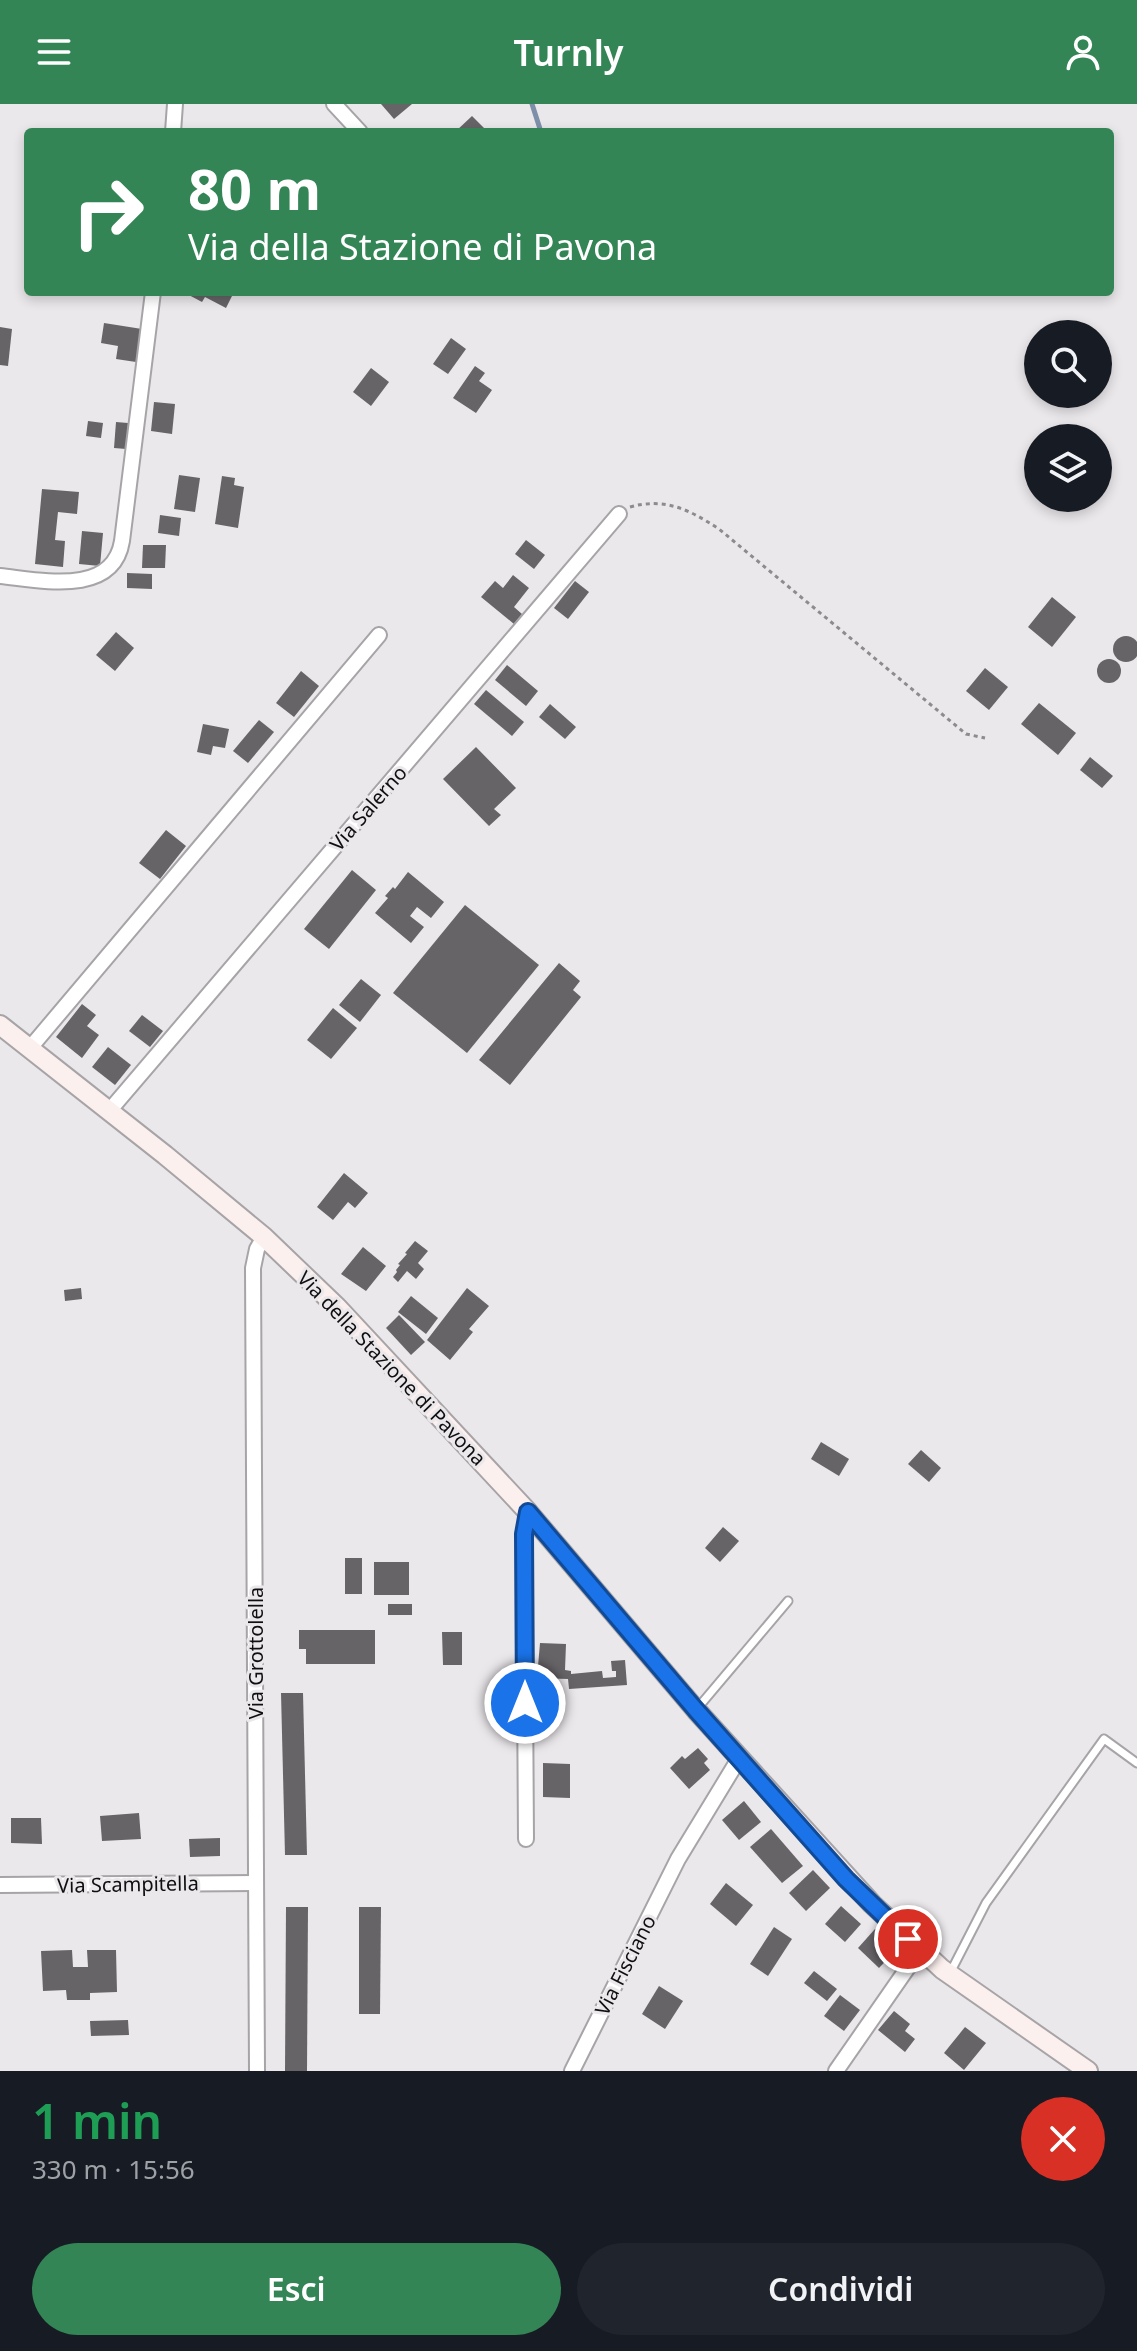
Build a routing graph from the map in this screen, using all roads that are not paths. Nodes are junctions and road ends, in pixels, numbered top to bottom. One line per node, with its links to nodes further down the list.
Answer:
1 (175, 104): 3 (street)
2 (334, 104): 4 (street)
3 (173, 128)
4 (356, 128)
5 (152, 296): 7 (street)
6 (619, 514): 11 (street, Via Salerno)
7 (0, 576)
8 (379, 635): 10 (street)
9 (0, 1025): 10 (main road, Via della Stazione di Pavona)
10 (30, 1048): 11 (main road, Via della Stazione di Pavona)
11 (114, 1106): 12 (main road, Via della Stazione di Pavona)
12 (264, 1237): 13 (main road, Via della Stazione di Pavona); 19 (street, Via Grottolella)
13 (528, 1512): 15 (main road, Via della Stazione di Pavona); 18 (street)
14 (788, 1601): 15 (lane)
15 (696, 1710): 16 (main road, Via della Stazione di Pavona)
16 (740, 1757): 21 (main road, Via della Stazione di Pavona); 24 (street, Via Fisciano)
17 (1137, 1763): 22 (lane)
18 (526, 1839)
19 (256, 1883): 20 (street, Via Scampitella); 23 (street, Via Grottolella)
20 (0, 1885)
21 (920, 1950): 22 (main road, Via della Stazione di Pavona); 25 (street)
22 (949, 1974): 26 (main road, Via della Stazione di Pavona)
23 (257, 2071)
24 (572, 2071)
25 (836, 2071)
26 (1088, 2071)

